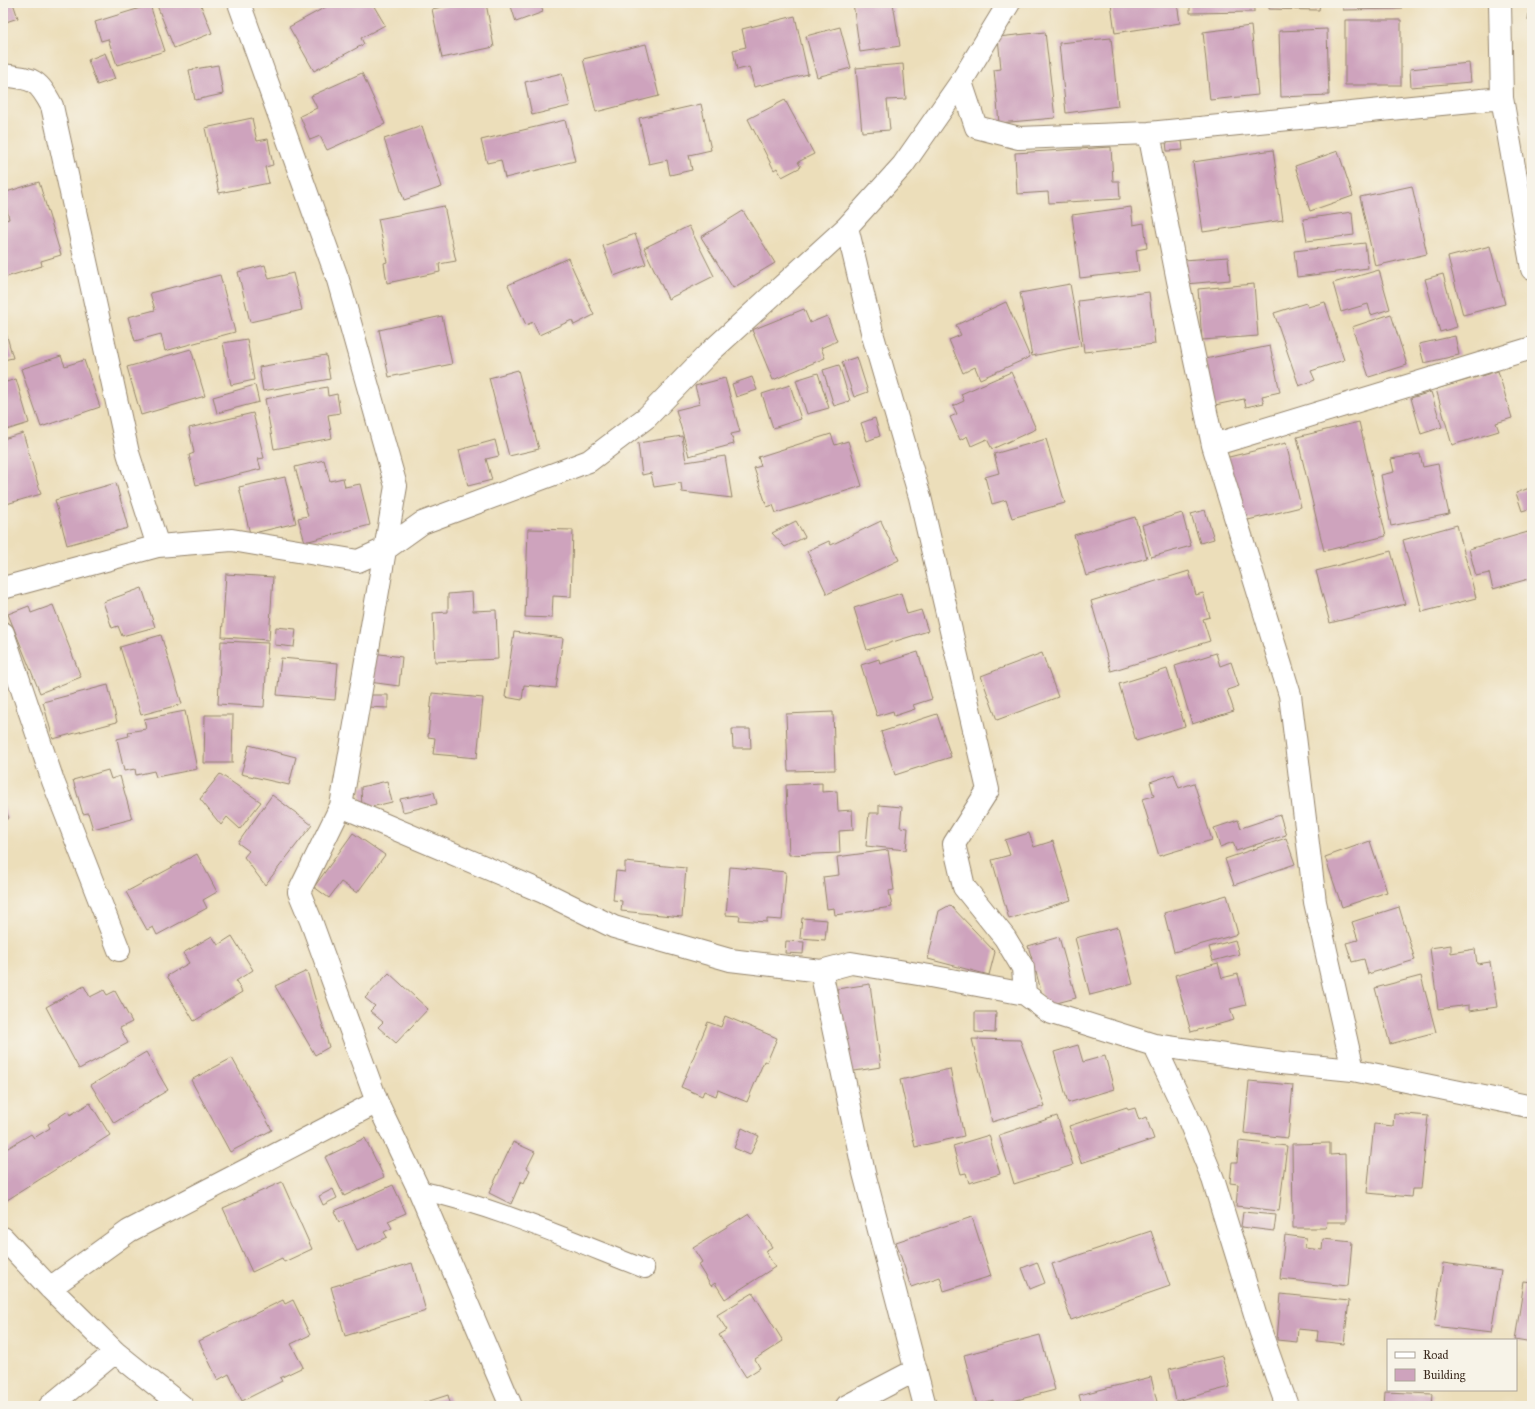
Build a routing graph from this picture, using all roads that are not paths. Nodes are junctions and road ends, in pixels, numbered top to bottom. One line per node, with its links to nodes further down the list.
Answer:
1 (239, 3): 13 (street)
2 (1009, 3): 5 (street)
3 (1500, 3): 6 (street)
4 (3, 75): 12 (street)
5 (961, 82): 7 (street); 8 (street)
6 (1502, 98): 7 (street); 9 (street)
7 (1149, 133): 11 (street)
8 (847, 227): 13 (street); 19 (street)
9 (1532, 269)
10 (1532, 348): 11 (street)
11 (1213, 445): 21 (street)
12 (158, 546): 13 (street); 14 (street)
13 (387, 548): 16 (street)
14 (3, 588)
15 (3, 633): 17 (street)
16 (341, 806): 18 (street); 22 (street)
17 (118, 950)
18 (821, 971): 19 (street); 29 (street)
19 (1025, 994): 20 (street)
20 (1154, 1045): 21 (street); 35 (street)
21 (1353, 1070): 23 (street)
22 (378, 1102): 24 (street); 27 (street)
23 (1532, 1107)
24 (419, 1190): 26 (lane); 32 (street)
25 (3, 1238): 27 (street)
26 (645, 1269)
27 (50, 1288): 28 (street)
28 (115, 1352): 30 (street); 31 (street)
29 (916, 1370): 33 (street); 34 (street)
30 (50, 1406)
31 (182, 1406)
32 (511, 1406)
33 (847, 1406)
34 (925, 1406)
35 (1287, 1406)

